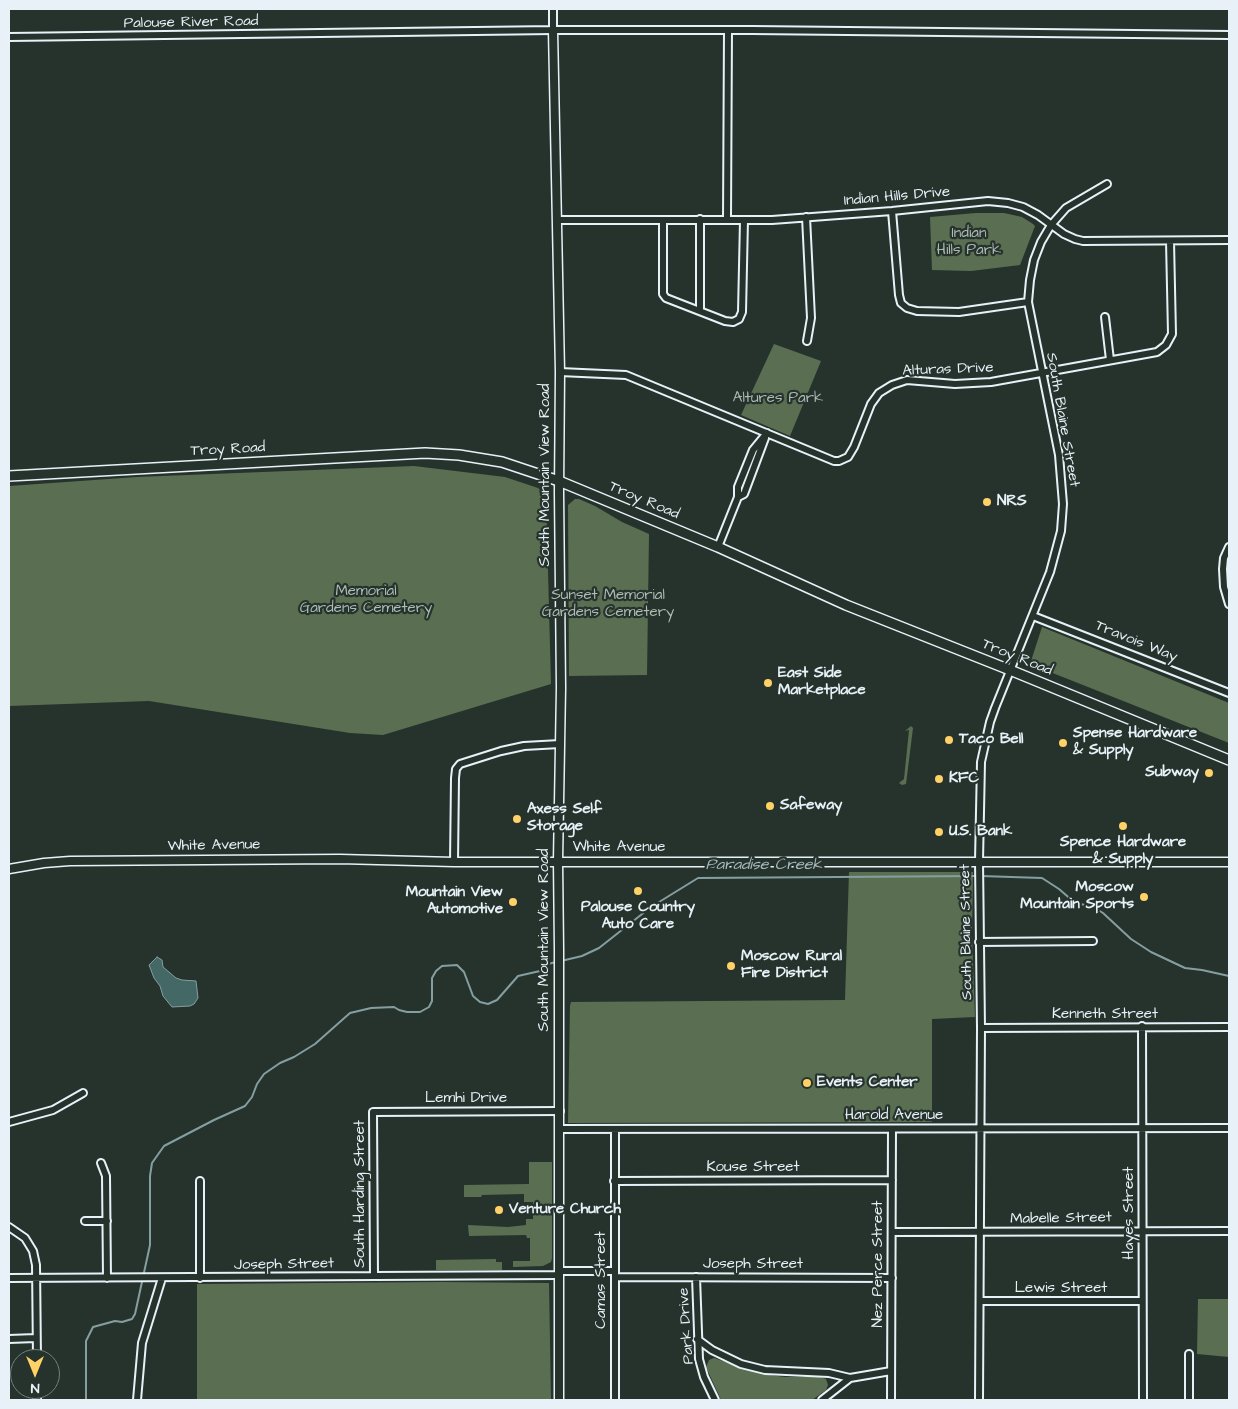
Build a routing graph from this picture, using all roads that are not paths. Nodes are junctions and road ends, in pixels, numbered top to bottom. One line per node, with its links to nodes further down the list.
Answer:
1 (553, 9): 2 (street)
2 (554, 30): 3 (street, Palouse River Road); 5 (street, Palouse River Road); 11 (street, South Mountain View Road)
3 (728, 30): 4 (street, Palouse River Road); 10 (street)
4 (1229, 34)
5 (9, 37)
6 (1107, 184): 14 (street, South Blaine Street)
7 (892, 211): 8 (street, Indian Hills Drive); 14 (street, Indian Hills Drive); 17 (street)
8 (806, 218): 13 (street, Indian Hills Drive); 20 (street)
9 (700, 219): 10 (street, Indian Hills Drive); 12 (street, Indian Hills Drive); 18 (street)
10 (727, 219): 13 (street, Indian Hills Drive)
11 (557, 220): 12 (street, Indian Hills Drive); 22 (street, South Mountain View Road)
12 (664, 220): 18 (street)
13 (744, 220): 18 (street)
14 (1051, 225): 16 (street, Indian Hills Drive); 17 (street, South Blaine Street)
15 (1229, 240): 16 (street, Indian Hills Drive)
16 (1170, 241): 21 (street, Alturas Drive)
17 (1028, 302): 23 (street, South Blaine Street)
18 (700, 311)
19 (1105, 317): 21 (street)
20 (807, 341)
21 (1110, 360): 23 (street, Alturas Drive)
22 (560, 372): 24 (street, Alturas Drive); 26 (street, South Mountain View Road)
23 (1043, 373): 24 (street, Alturas Drive); 30 (street, South Blaine Street)
24 (767, 433): 27 (street)
25 (9, 476): 26 (main road, Troy Road)
26 (560, 480): 27 (main road, Troy Road); 33 (street, South Mountain View Road)
27 (718, 547): 31 (main road, Troy Road)
28 (1229, 547): 29 (street)
29 (1229, 604)
30 (1033, 616): 31 (street, South Blaine Street); 32 (street, Travois Way)
31 (1010, 670): 34 (main road, Troy Road); 38 (street, South Blaine Street)
32 (1229, 693)
33 (560, 744): 35 (street, South Mountain View Road); 36 (street)
34 (1229, 760)
35 (558, 861): 36 (street, White Avenue); 38 (street, White Avenue); 47 (street, South Mountain View Road)
36 (454, 862): 39 (street, White Avenue)
37 (1229, 862): 38 (street, White Avenue)
38 (979, 864): 41 (street, South Blaine Street)
39 (9, 869)
40 (1093, 941): 41 (street)
41 (979, 942): 44 (street, South Blaine Street)
42 (1142, 1026): 43 (street, Kenneth Street); 44 (street, Kenneth Street); 54 (street, Hayes Street)
43 (1229, 1027)
44 (981, 1028): 49 (street, South Blaine Street)
45 (83, 1093): 48 (street)
46 (373, 1112): 47 (street, Lemhi Drive); 68 (street, South Harding Street)
47 (560, 1112): 51 (street, South Mountain View Road)
48 (9, 1122)
49 (981, 1128): 53 (street, Harold Avenue); 54 (street, Harold Avenue); 65 (street, South Blaine Street)
50 (1229, 1128): 54 (street, Harold Avenue)
51 (559, 1129): 52 (street, Harold Avenue); 66 (street, South Mountain View Road)
52 (614, 1129): 53 (street, Harold Avenue); 58 (street, Camas Street)
53 (892, 1129): 56 (street, Nez Perce Street)
54 (1143, 1129): 63 (street, Hayes Street)
55 (101, 1163): 60 (street)
56 (892, 1180): 58 (street, Kouse Street); 64 (street, Nez Perce Street)
57 (200, 1181): 73 (street)
58 (614, 1181): 67 (street, Camas Street)
59 (85, 1221): 60 (street)
60 (107, 1221): 71 (street)
61 (9, 1227): 70 (street)
62 (1229, 1230): 63 (street, Mabelle Street)
63 (1143, 1231): 65 (street, Mabelle Street); 77 (street, Hayes Street)
64 (892, 1232): 65 (street, Mabelle Street); 75 (street, Nez Perce Street)
65 (980, 1233): 76 (street, South Blaine Street)
66 (559, 1273): 67 (street, Joseph Street); 68 (street, Joseph Street); 86 (street, South Mountain View Road)
67 (615, 1274): 74 (street, Joseph Street); 87 (street, Camas Street)
68 (374, 1276): 73 (street, Joseph Street)
69 (9, 1278): 70 (street, Joseph Street)
70 (36, 1278): 71 (street, Joseph Street); 79 (street)
71 (107, 1278): 72 (street, Joseph Street)
72 (162, 1278): 73 (street, Joseph Street); 85 (street)
73 (200, 1278)
74 (696, 1278): 75 (street, Joseph Street); 80 (street, Park Drive)
75 (892, 1278): 83 (street, Nez Perce Street)
76 (980, 1301): 77 (street, Lewis Street); 91 (street, South Blaine Street)
77 (1142, 1301): 92 (street, Hayes Street)
78 (9, 1338): 79 (street)
79 (36, 1338): 81 (street)
80 (697, 1339): 84 (street); 88 (street, Park Drive)
81 (36, 1349)
82 (1189, 1354): 93 (street)
83 (891, 1371): 84 (street); 90 (street, Nez Perce Street)
84 (850, 1378): 89 (street)
85 (137, 1400)
86 (559, 1400)
87 (615, 1400)
88 (715, 1400)
89 (822, 1400)
90 (891, 1400)
91 (979, 1400)
92 (1143, 1400)
93 (1189, 1400)

